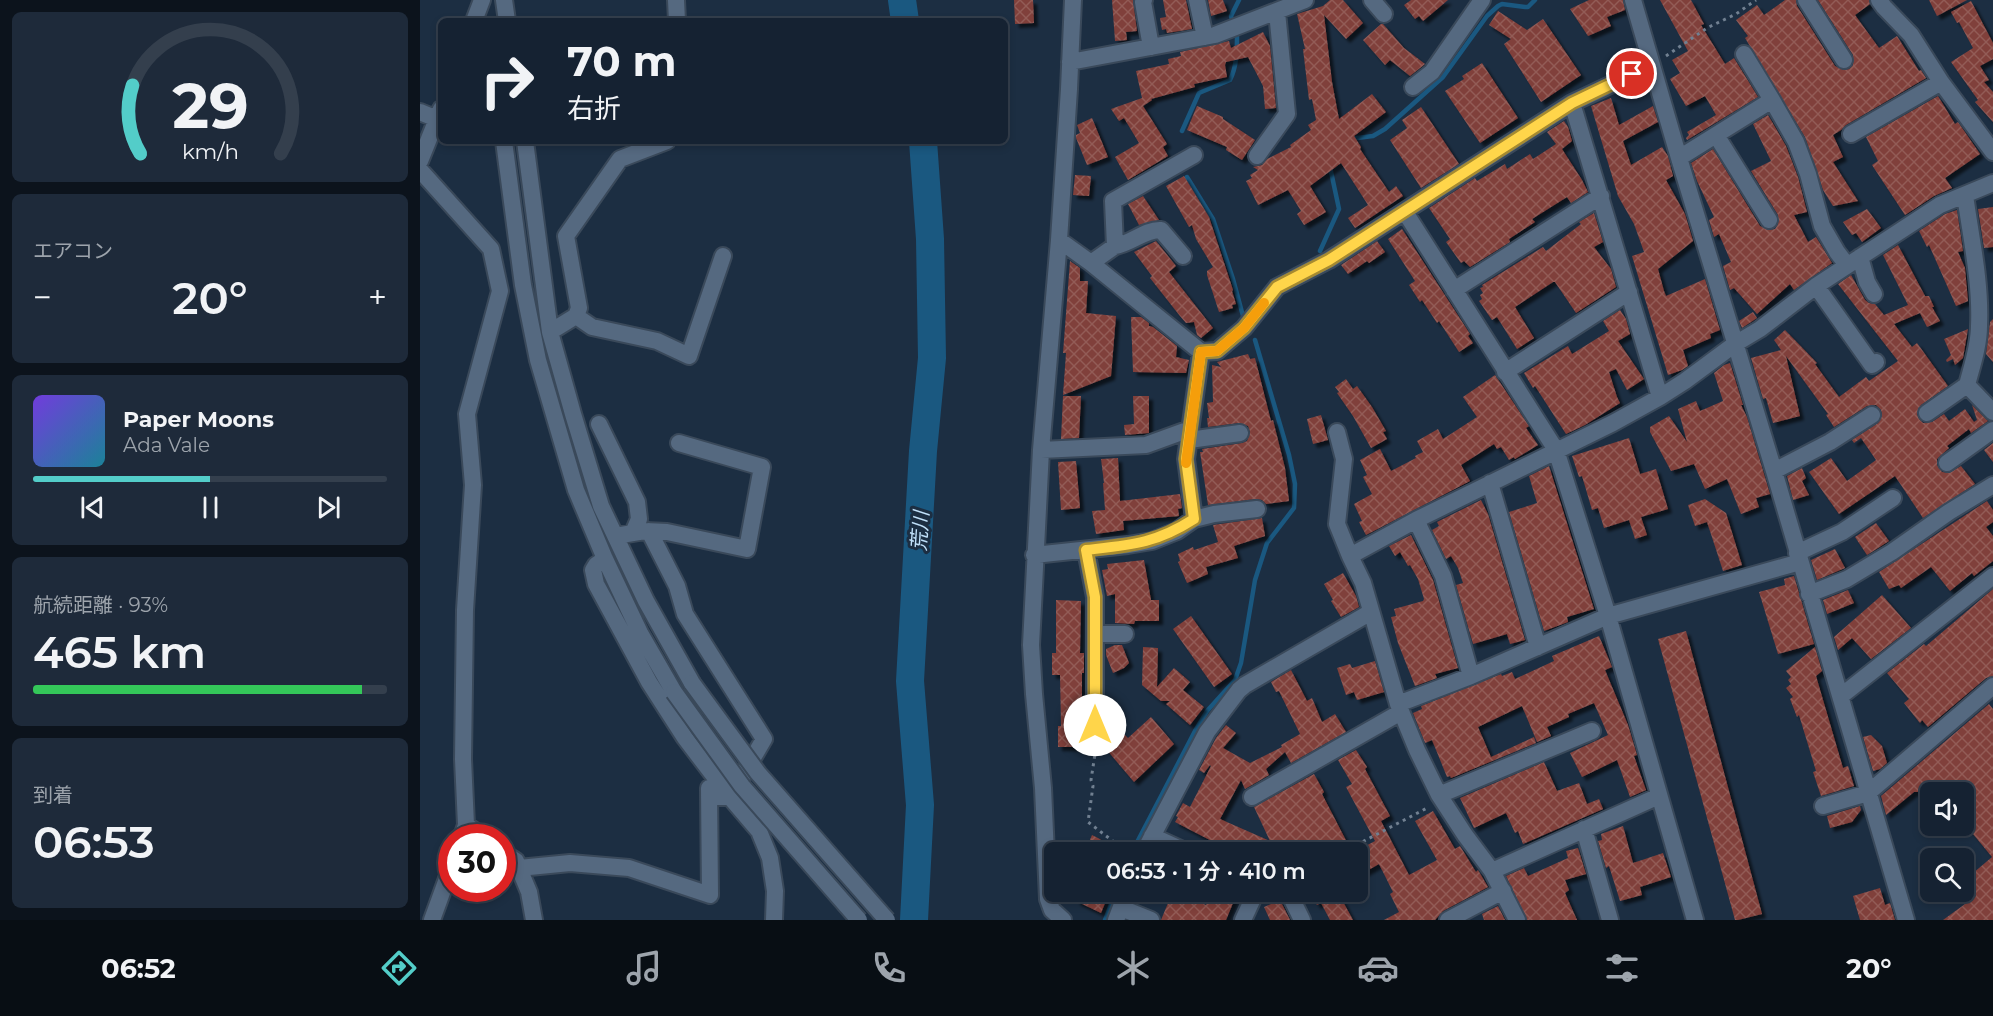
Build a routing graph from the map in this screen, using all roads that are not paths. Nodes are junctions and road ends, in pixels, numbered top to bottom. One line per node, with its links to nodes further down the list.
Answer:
1 (504, 0): 14 (street)
2 (676, 0): 15 (street)
3 (1073, 0): 20 (street)
4 (1144, 0): 17 (street)
5 (1197, 0): 16 (street)
6 (1305, 0): 12 (street)
7 (1372, 0): 13 (street)
8 (1482, 0): 23 (street)
9 (1634, 0): 21 (street)
10 (1806, 0): 19 (street)
11 (1879, 0): 22 (street)
12 (1276, 12): 16 (street); 36 (street)
13 (1384, 14)
14 (507, 18)
15 (677, 18)
16 (1205, 37): 17 (street)
17 (1151, 47): 20 (street)
18 (1744, 54): 24 (street)
19 (1844, 60)
20 (1070, 62): 45 (street)
21 (1652, 65): 25 (street); 37 (street)
22 (1941, 82): 29 (street); 34 (street)
23 (1413, 87)
24 (1772, 100): 30 (street); 49 (street)
25 (1572, 103): 42 (street); 43 (street)
26 (420, 112): 27 (street)
27 (438, 114)
28 (438, 116): 38 (street)
29 (1851, 134)
30 (1716, 135): 37 (street); 44 (street)
31 (504, 144): 51 (street)
32 (525, 144): 58 (street)
33 (659, 144): 57 (street)
34 (1991, 146)
35 (1194, 154): 46 (street)
36 (1257, 156)
37 (1679, 158): 59 (street)
38 (420, 161)
39 (420, 170): 53 (street)
40 (1993, 183): 41 (street)
41 (1965, 195): 49 (street); 63 (street)
42 (1601, 196): 54 (street); 55 (street)
43 (1405, 212): 54 (street); 60 (street)
44 (1769, 220)
45 (1059, 240): 50 (street); 74 (street)
46 (1115, 246): 48 (street); 50 (street)
47 (723, 256): 57 (street)
48 (1183, 256)
49 (1853, 261): 52 (street); 56 (street)
50 (1091, 263): 60 (street)
51 (523, 285): 53 (street); 90 (street)
52 (1816, 286): 59 (street); 61 (street)
53 (499, 287): 112 (street)
54 (1454, 290): 62 (street)
55 (1629, 292): 62 (street); 64 (street)
56 (1874, 294)
57 (576, 316): 58 (street)
58 (550, 332): 85 (street)
59 (1735, 344): 64 (street); 77 (street)
60 (1201, 352): 72 (street)
61 (1876, 362)
62 (1505, 372): 75 (street)
63 (1966, 385): 65 (street); 66 (street)
64 (1660, 397): 75 (street)
65 (1993, 412)
66 (1927, 413)
67 (1872, 415): 77 (street)
68 (599, 424): 84 (street)
69 (1993, 430): 76 (street)
70 (1338, 432): 88 (street)
71 (1239, 433): 72 (street)
72 (1189, 435): 74 (street); 82 (street)
73 (679, 443): 84 (street)
74 (1041, 450): 87 (street)
75 (1556, 450): 78 (street); 94 (street)
76 (1947, 463)
77 (1774, 471): 89 (street)
78 (1490, 483): 83 (street); 97 (street)
79 (1993, 485): 92 (street)
80 (1893, 498): 89 (street)
81 (1257, 509): 82 (street)
82 (1194, 519): 86 (street)
83 (1416, 520): 88 (street); 98 (street)
84 (641, 532): 85 (street); 108 (street)
85 (615, 537): 129 (street, bridge)
86 (1086, 550): 87 (street); 95 (street)
87 (1034, 555): 130 (street)
88 (1350, 556): 93 (street)
89 (1798, 557): 92 (street); 94 (street)
90 (605, 559): 104 (street); 128 (street, bridge)
91 (1993, 576): 100 (street)
92 (1809, 594): 100 (street)
93 (1371, 612): 101 (street); 114 (street)
94 (1608, 616): 97 (street); 106 (street)
95 (1095, 634): 96 (street); 102 (street)
96 (1125, 634)
97 (1538, 647): 98 (street)
98 (1471, 676): 101 (street)
99 (1993, 686): 105 (street)
100 (1841, 696): 105 (street)
101 (1399, 708): 109 (street); 110 (street)
102 (1095, 725)
103 (1592, 731): 110 (street)
104 (709, 769): 107 (street); 108 (street)
105 (1868, 793): 111 (street); 138 (street)
106 (1659, 796): 113 (street); 137 (street)
107 (709, 797): 108 (street); 118 (street)
108 (730, 797): 127 (street)
109 (1252, 797)
110 (1441, 798): 119 (street)
111 (1823, 806)
112 (464, 824)
113 (1584, 829): 119 (street); 136 (street)
114 (1152, 836): 115 (street); 116 (street)
115 (1149, 842)
116 (1165, 842)
117 (516, 861): 118 (street)
118 (519, 868): 126 (street)
119 (1492, 871): 120 (street)
120 (1503, 891): 134 (street); 135 (street)
121 (439, 902): 125 (street)
122 (1252, 902): 132 (street)
123 (1293, 902): 133 (street)
124 (1118, 914): 131 (street)
125 (432, 920)
126 (534, 920)
127 (774, 920)
128 (859, 920)
129 (887, 920)
130 (1063, 920)
131 (1151, 920)
132 (1243, 920)
133 (1302, 920)
134 (1448, 920)
135 (1517, 920)
136 (1610, 920)
137 (1695, 920)
138 (1906, 920)

